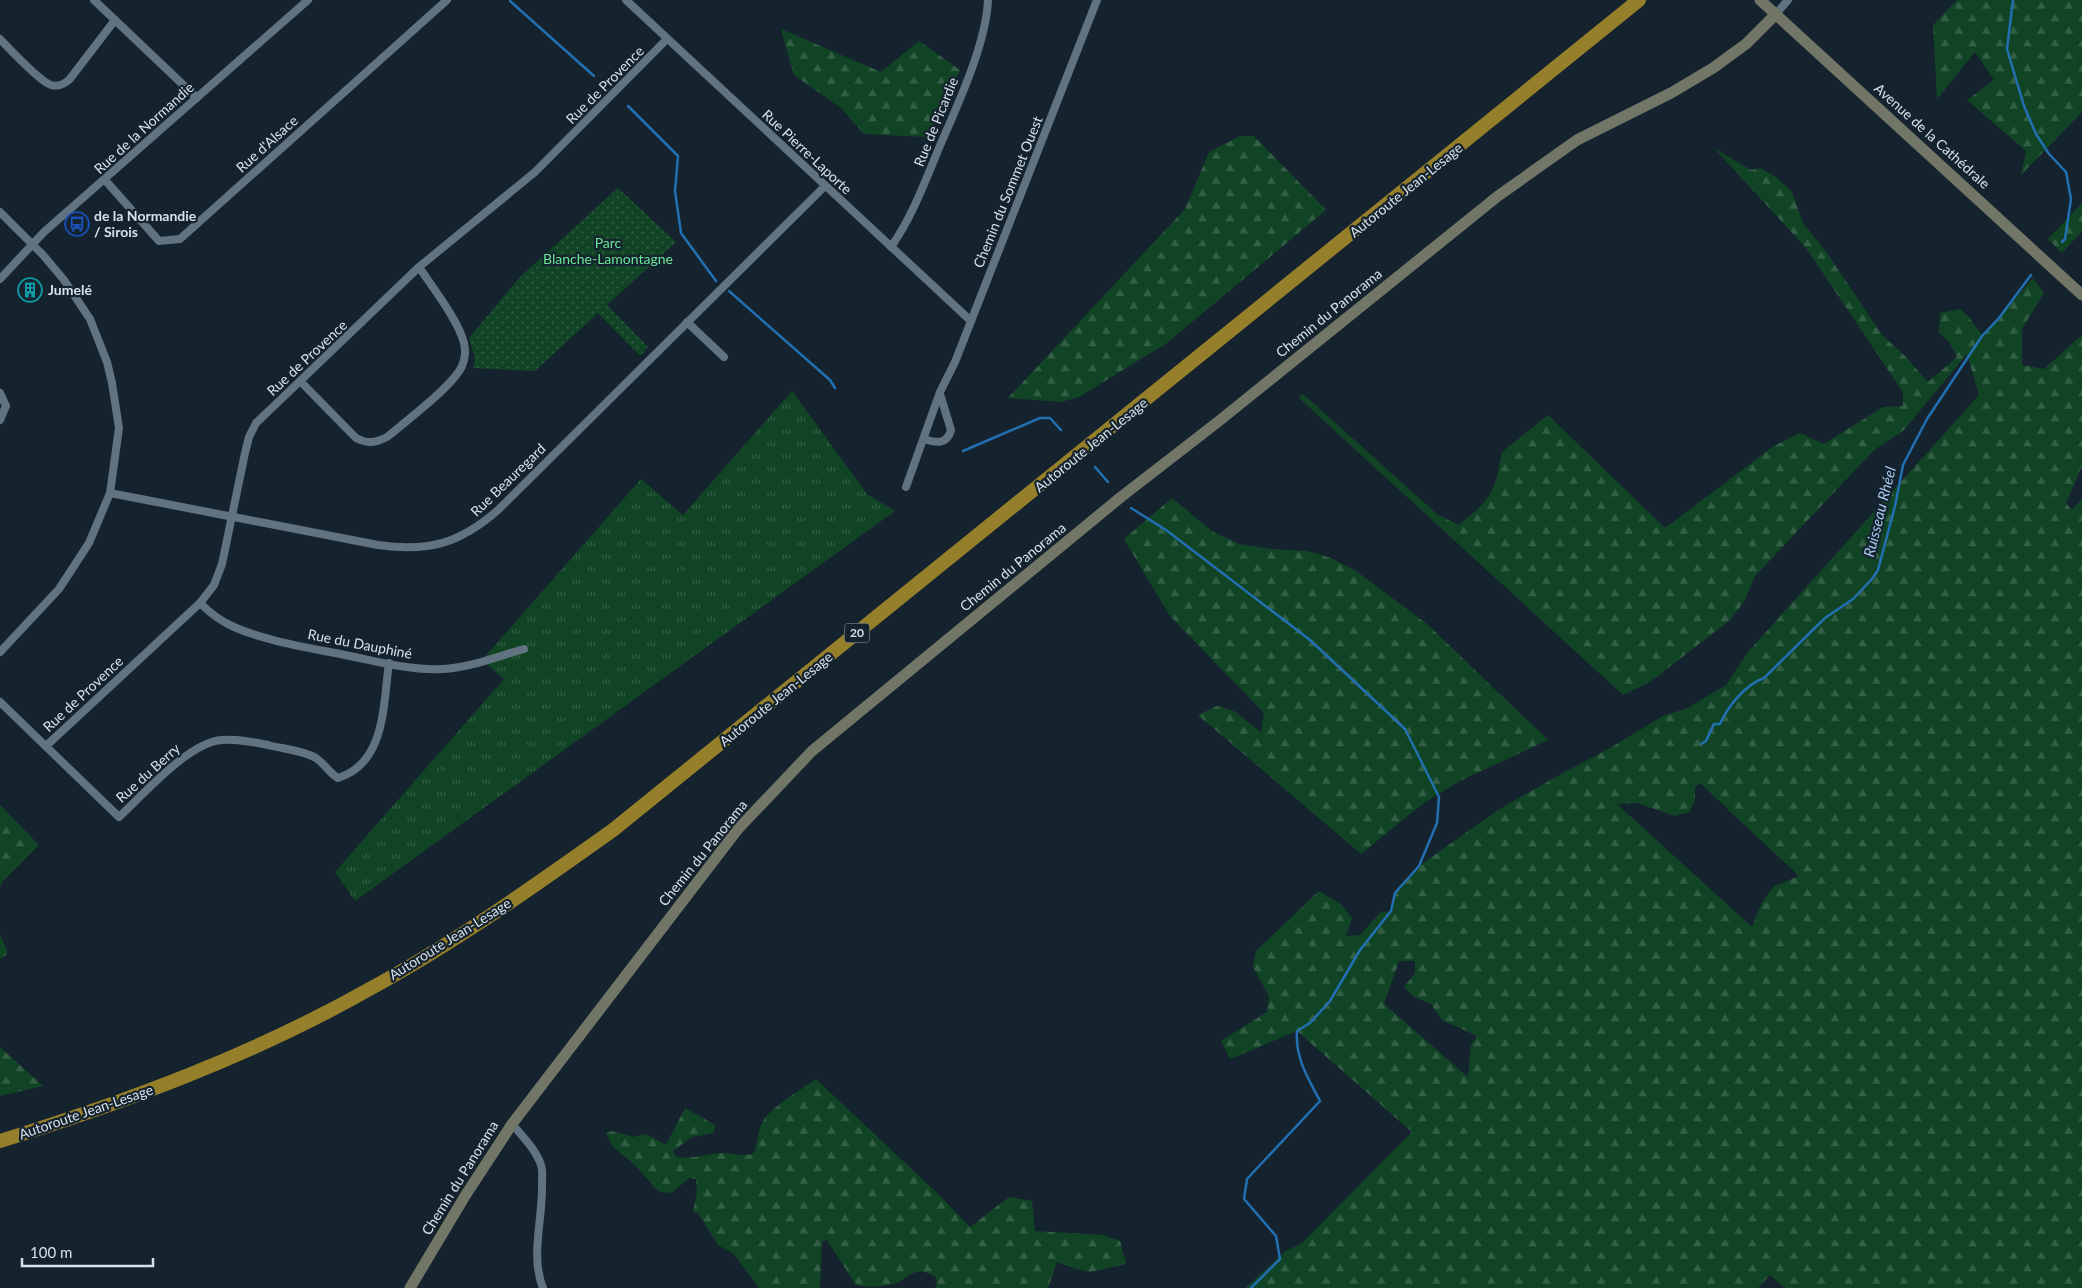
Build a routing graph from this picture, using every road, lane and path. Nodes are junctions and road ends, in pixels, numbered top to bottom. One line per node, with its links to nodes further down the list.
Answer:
1 (94, 0): 11 (street)
2 (308, 0): 14 (street, Rue de la Normandie)
3 (446, 0): 15 (street, Rue d'Alsace)
4 (626, 0): 13 (street, Rue Pierre-Laporte)
5 (988, 0): 19 (street, Rue de Picardie)
6 (1097, 0): 23 (street, Chemin du Sommet Ouest)
7 (1639, 0): 41 (highway, Autoroute Jean-Lesage / 20)
8 (1760, 0): 10 (street, Avenue de la Cathédrale)
9 (1788, 0): 10 (street)
10 (1776, 14): 22 (street, Avenue de la Cathédrale); 40 (street, Chemin du Panorama)
11 (115, 20): 12 (street); 14 (street)
12 (0, 39)
13 (667, 39): 16 (street, Rue Pierre-Laporte); 20 (street, Rue de Provence)
14 (197, 98): 15 (street, Rue de la Normandie)
15 (105, 180): 18 (street, Rue de la Normandie)
16 (825, 186): 19 (street, Rue Pierre-Laporte); 24 (street, Rue Beauregard)
17 (0, 212): 18 (street)
18 (33, 243): 21 (street, Rue de la Normandie); 32 (street)
19 (891, 247): 23 (street, Rue Pierre-Laporte)
20 (419, 267): 26 (street, Rue de Provence); 26 (street)
21 (0, 279)
22 (2082, 295)
23 (971, 321): 27 (street, Chemin du Sommet Ouest)
24 (687, 322): 25 (street); 33 (street, Rue Beauregard)
25 (724, 357)
26 (301, 382): 33 (street, Rue de Provence)
27 (940, 392): 30 (street, Chemin du Sommet Ouest); 30 (street)
28 (0, 393): 29 (street)
29 (0, 420)
30 (924, 439): 31 (street, Chemin du Sommet Ouest)
31 (906, 487)
32 (110, 493): 33 (street, Rue Beauregard); 36 (street)
33 (231, 516): 34 (street, Rue de Provence)
34 (200, 603): 37 (street, Rue du Dauphiné); 39 (street, Rue de Provence)
35 (524, 648): 37 (street, Rue du Dauphiné)
36 (0, 652)
37 (389, 663): 39 (street, Rue du Berry)
38 (0, 702): 39 (street)
39 (46, 746)
40 (512, 1124): 42 (street, Chemin du Panorama); 43 (street)
41 (0, 1141)
42 (410, 1288)
43 (543, 1288)

